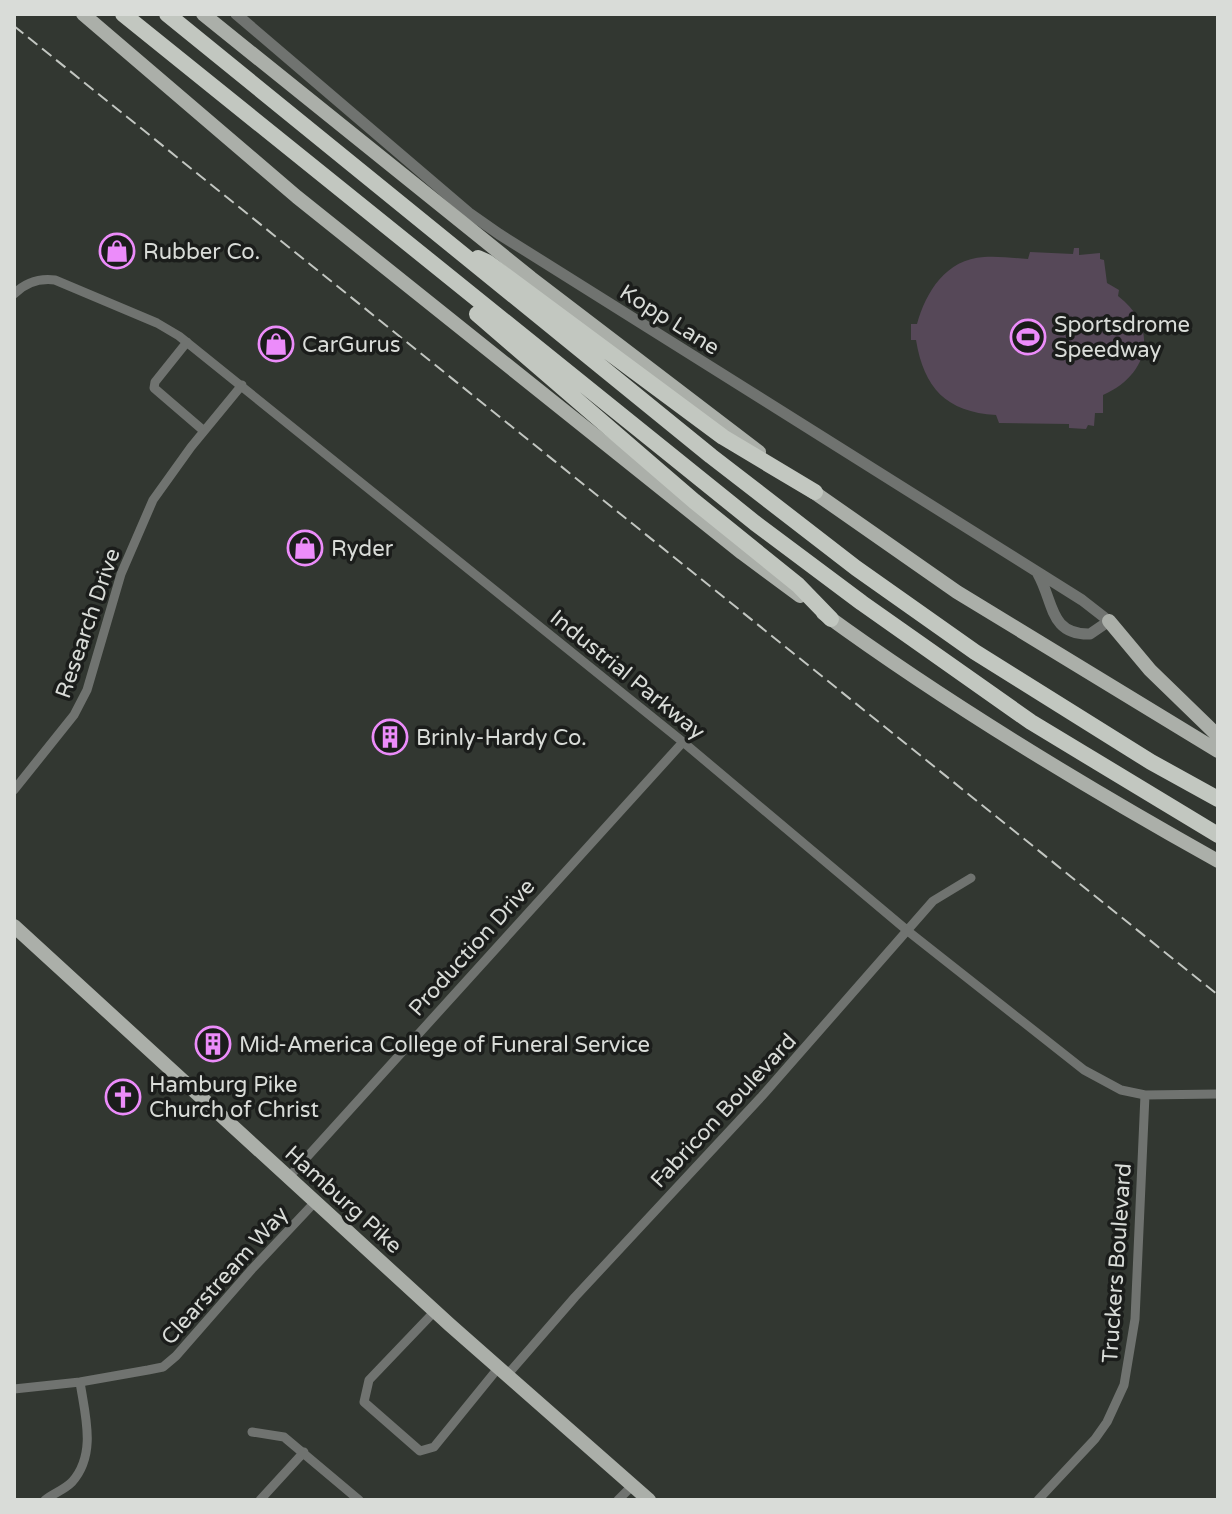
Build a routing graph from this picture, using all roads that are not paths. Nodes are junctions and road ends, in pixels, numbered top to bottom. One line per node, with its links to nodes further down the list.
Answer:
1 (83, 14): 14 (main road)
2 (123, 14): 7 (highway)
3 (167, 14): 6 (highway)
4 (203, 14): 12 (main road)
5 (236, 14): 13 (street, Kopp Lane)
6 (456, 250): 12 (highway); 20 (highway)
7 (462, 288): 14 (highway); 21 (highway)
8 (14, 294): 9 (street, Industrial Parkway)
9 (187, 342): 10 (street, Industrial Parkway); 11 (street)
10 (242, 385): 11 (street, Research Drive); 17 (street, Industrial Parkway)
11 (204, 431): 19 (street, Research Drive)
12 (815, 492): 18 (main road)
13 (1038, 574): 15 (street, Kopp Lane); 15 (street)
14 (831, 619): 22 (main road)
15 (1109, 621): 16 (main road)
16 (1218, 736)
17 (683, 742): 25 (street, Industrial Parkway); 28 (street, Production Drive)
18 (1218, 751)
19 (14, 790)
20 (1218, 799)
21 (1218, 835)
22 (1218, 861)
23 (971, 878): 25 (street, Fabricon Boulevard)
24 (14, 926): 28 (main road, Hamburg Pike)
25 (909, 932): 27 (street, Industrial Parkway); 31 (street, Fabricon Boulevard)
26 (1218, 1094): 27 (street, Industrial Parkway)
27 (1145, 1095): 42 (street, Truckers Boulevard)
28 (288, 1178): 29 (main road, Hamburg Pike)
29 (315, 1202): 30 (main road, Hamburg Pike); 32 (street, Clearstream Way)
30 (435, 1311): 31 (main road, Hamburg Pike); 31 (street, Fabricon Boulevard)
31 (504, 1370): 36 (main road, Hamburg Pike)
32 (80, 1382): 33 (street, Clearstream Way); 37 (street)
33 (14, 1389)
34 (252, 1432): 35 (street)
35 (304, 1452): 38 (street); 39 (street)
36 (633, 1485): 40 (street); 41 (main road, Hamburg Pike)
37 (45, 1500)
38 (260, 1500)
39 (359, 1500)
40 (618, 1500)
41 (649, 1500)
42 (1038, 1500)

